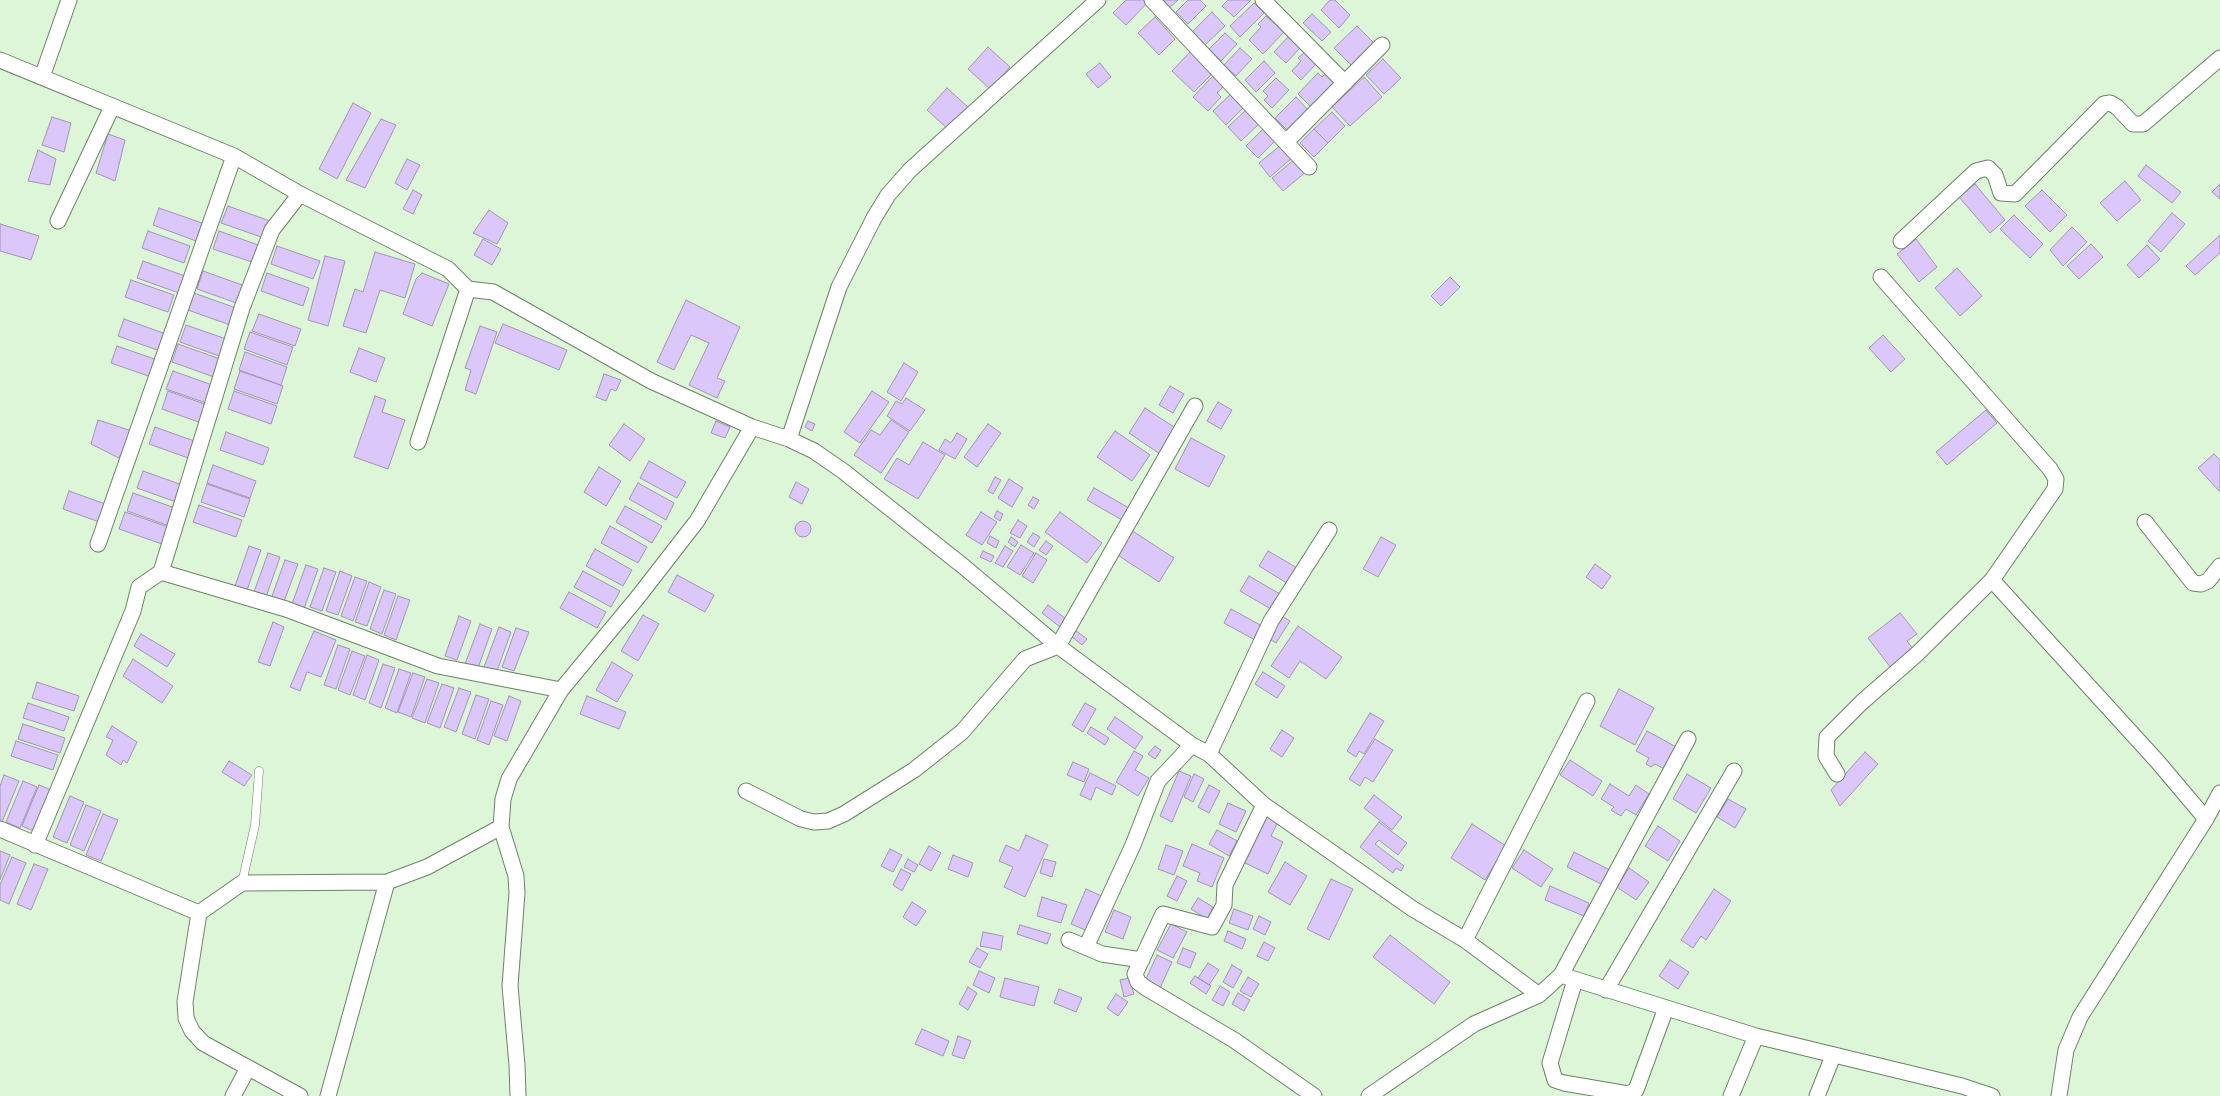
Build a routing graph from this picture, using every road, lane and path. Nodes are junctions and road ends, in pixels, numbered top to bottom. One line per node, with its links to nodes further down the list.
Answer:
1 (69, 0): 8 (street)
2 (1152, 0): 11 (street)
3 (1263, 0): 9 (street)
4 (1089, 3): 21 (street)
5 (1382, 45): 9 (street)
6 (2220, 58): 16 (street)
7 (0, 60): 8 (street)
8 (42, 77): 10 (street)
9 (1345, 82): 11 (street)
10 (112, 107): 12 (street); 15 (street)
11 (1286, 142): 13 (street)
12 (234, 156): 14 (street); 25 (street)
13 (1309, 167)
14 (300, 194): 18 (street); 27 (street)
15 (58, 221)
16 (1901, 242)
17 (1881, 277): 28 (street)
18 (468, 288): 20 (street); 22 (street)
19 (1195, 406): 29 (street)
20 (752, 427): 21 (street); 30 (street)
21 (789, 439): 29 (street)
22 (418, 442)
23 (2146, 522): 26 (street)
24 (1330, 530): 34 (street)
25 (98, 544)
26 (2220, 566)
27 (161, 572): 30 (street); 44 (street)
28 (1992, 580): 37 (street); 41 (street)
29 (1058, 646): 33 (street); 38 (street)
30 (561, 690): 42 (street)
31 (1587, 701): 49 (street)
32 (1688, 739): 52 (street)
33 (1192, 745): 34 (street); 50 (street)
34 (1209, 754): 40 (street)
35 (259, 771): 46 (lane)
36 (1734, 771): 53 (street)
37 (1837, 774)
38 (746, 791)
39 (2220, 793): 41 (street)
40 (1264, 805): 49 (street); 51 (street)
41 (2206, 819): 68 (street)
42 (501, 827): 45 (street); 62 (street)
43 (0, 829): 44 (street)
44 (35, 845): 47 (street)
45 (387, 882): 46 (street); 61 (street)
46 (242, 883): 47 (street)
47 (199, 913): 58 (street)
48 (1069, 940): 50 (street)
49 (1465, 940): 54 (street)
50 (1086, 947): 51 (street)
51 (1142, 960): 63 (street)
52 (1568, 977): 53 (street); 54 (street); 55 (street)
53 (1606, 990): 55 (street)
54 (1539, 995): 64 (street)
55 (1666, 1008): 56 (street)
56 (1756, 1036): 57 (street); 65 (street)
57 (1833, 1056): 66 (street); 67 (street)
58 (248, 1068): 59 (street); 60 (street)
59 (233, 1096)
60 (300, 1096)
61 (328, 1096)
62 (518, 1096)
63 (1314, 1096)
64 (1369, 1096)
65 (1731, 1096)
66 (1817, 1096)
67 (1992, 1096)
68 (2059, 1096)

